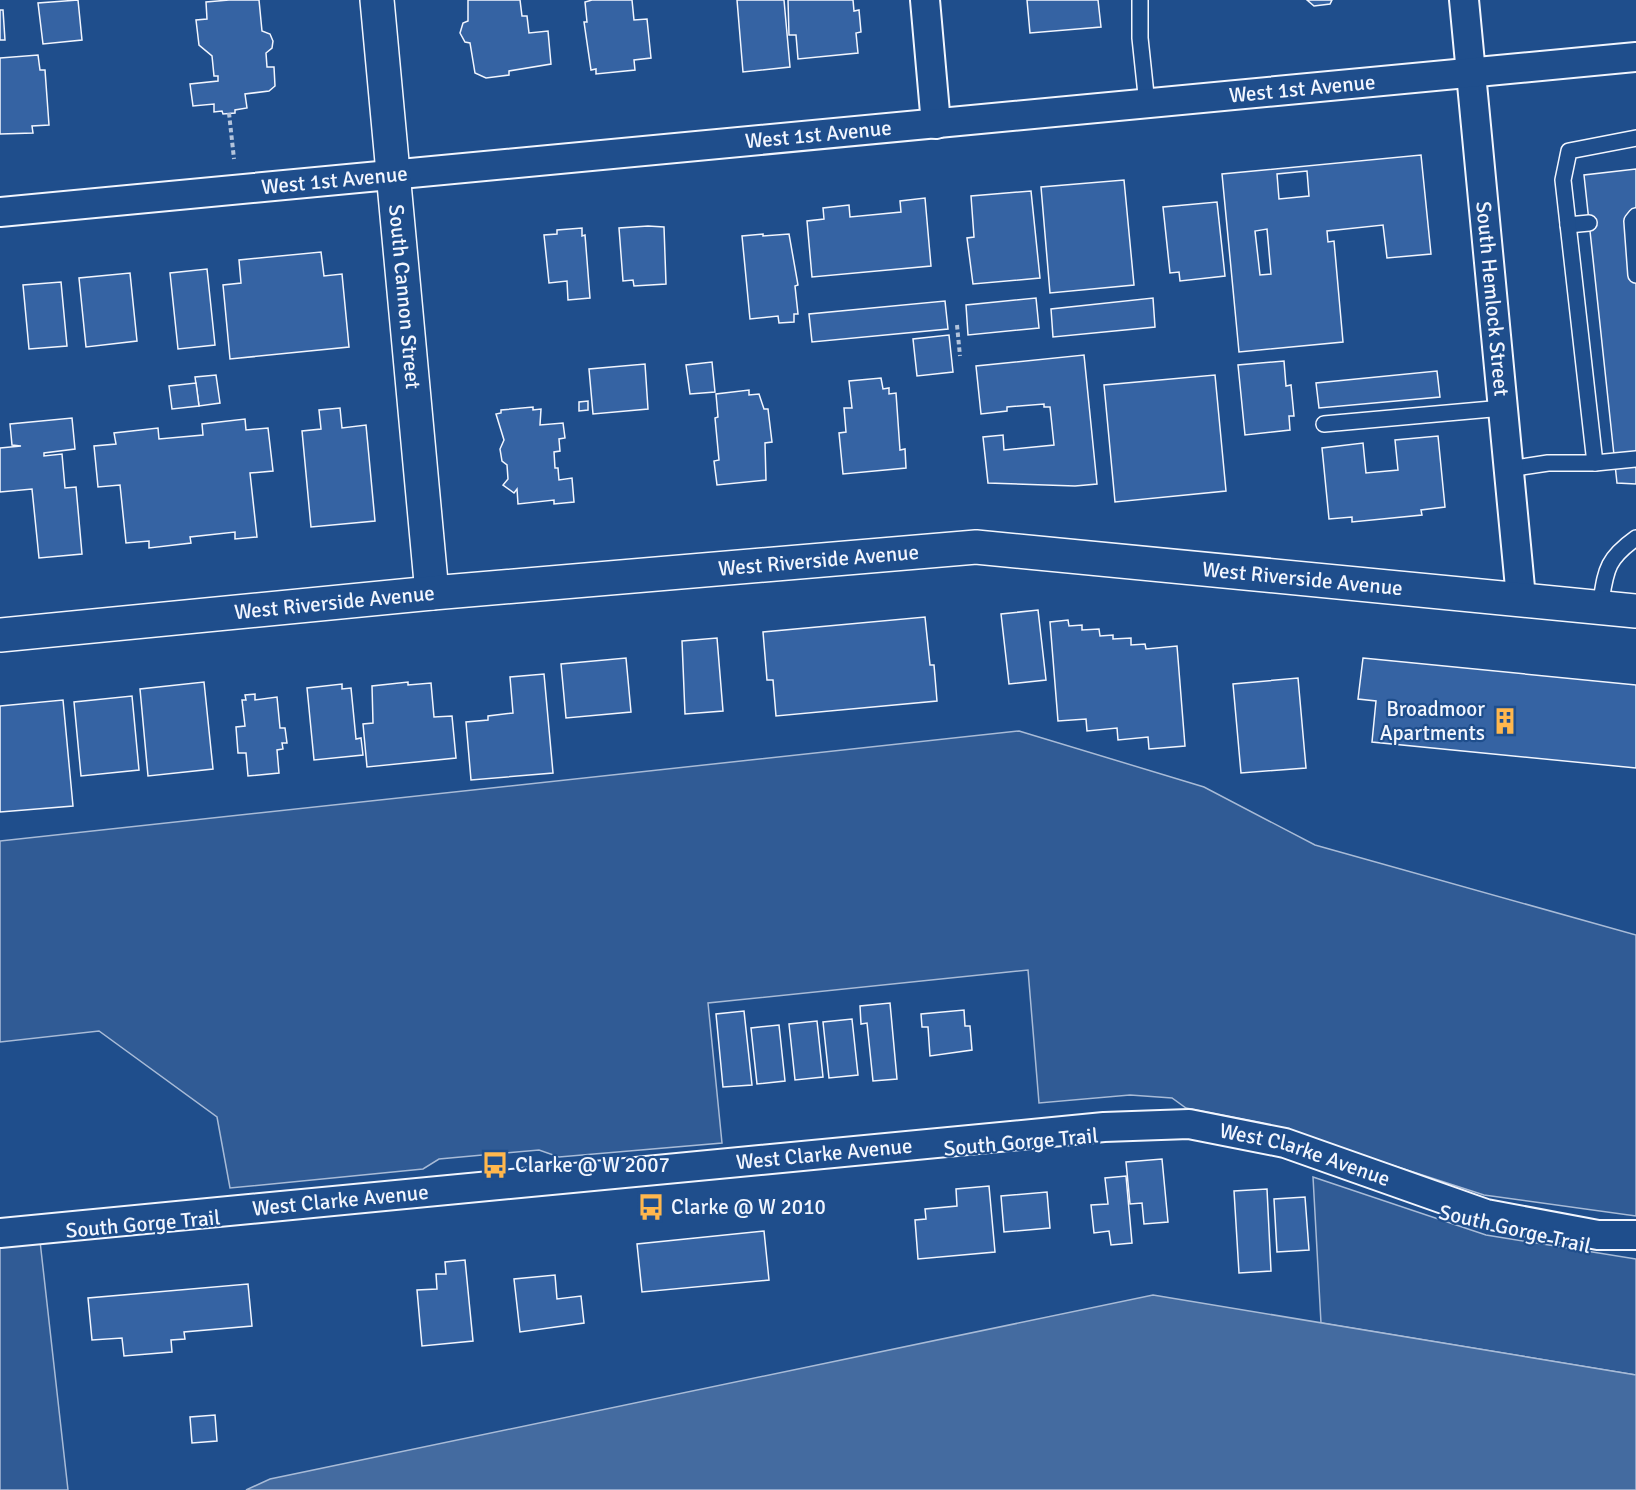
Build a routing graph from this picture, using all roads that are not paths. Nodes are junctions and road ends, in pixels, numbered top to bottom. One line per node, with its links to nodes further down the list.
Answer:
1 (377, 0): 10 (main road, South Cannon Street)
2 (925, 0): 8 (street)
3 (1140, 0): 7 (lane)
4 (1464, 0): 6 (street, South Hemlock Street)
5 (1636, 57): 6 (street, West 1st Avenue)
6 (1472, 73): 7 (street, West 1st Avenue); 16 (street, South Hemlock Street)
7 (1147, 104): 8 (street, West 1st Avenue)
8 (936, 124): 10 (street, West 1st Avenue)
9 (1636, 138): 14 (lane)
10 (393, 173): 11 (street, West 1st Avenue); 22 (main road, South Cannon Street)
11 (0, 212)
12 (1636, 216): 15 (lane)
13 (1589, 223): 14 (lane)
14 (1568, 225): 19 (lane)
15 (1636, 275)
16 (1503, 408): 17 (lane); 20 (street, South Hemlock Street)
17 (1324, 424)
18 (1636, 459): 19 (lane)
19 (1595, 463): 20 (lane)
20 (1509, 469): 23 (street, South Hemlock Street)
21 (1636, 538): 24 (lane)
22 (432, 593): 23 (main road, West Riverside Avenue); 26 (main road, West Riverside Avenue)
23 (1521, 598): 24 (main road, West Riverside Avenue)
24 (1600, 607): 25 (main road, West Riverside Avenue)
25 (1636, 611)
26 (0, 635)
27 (0, 1233): 28 (street, West Clarke Avenue)
28 (1636, 1235)

